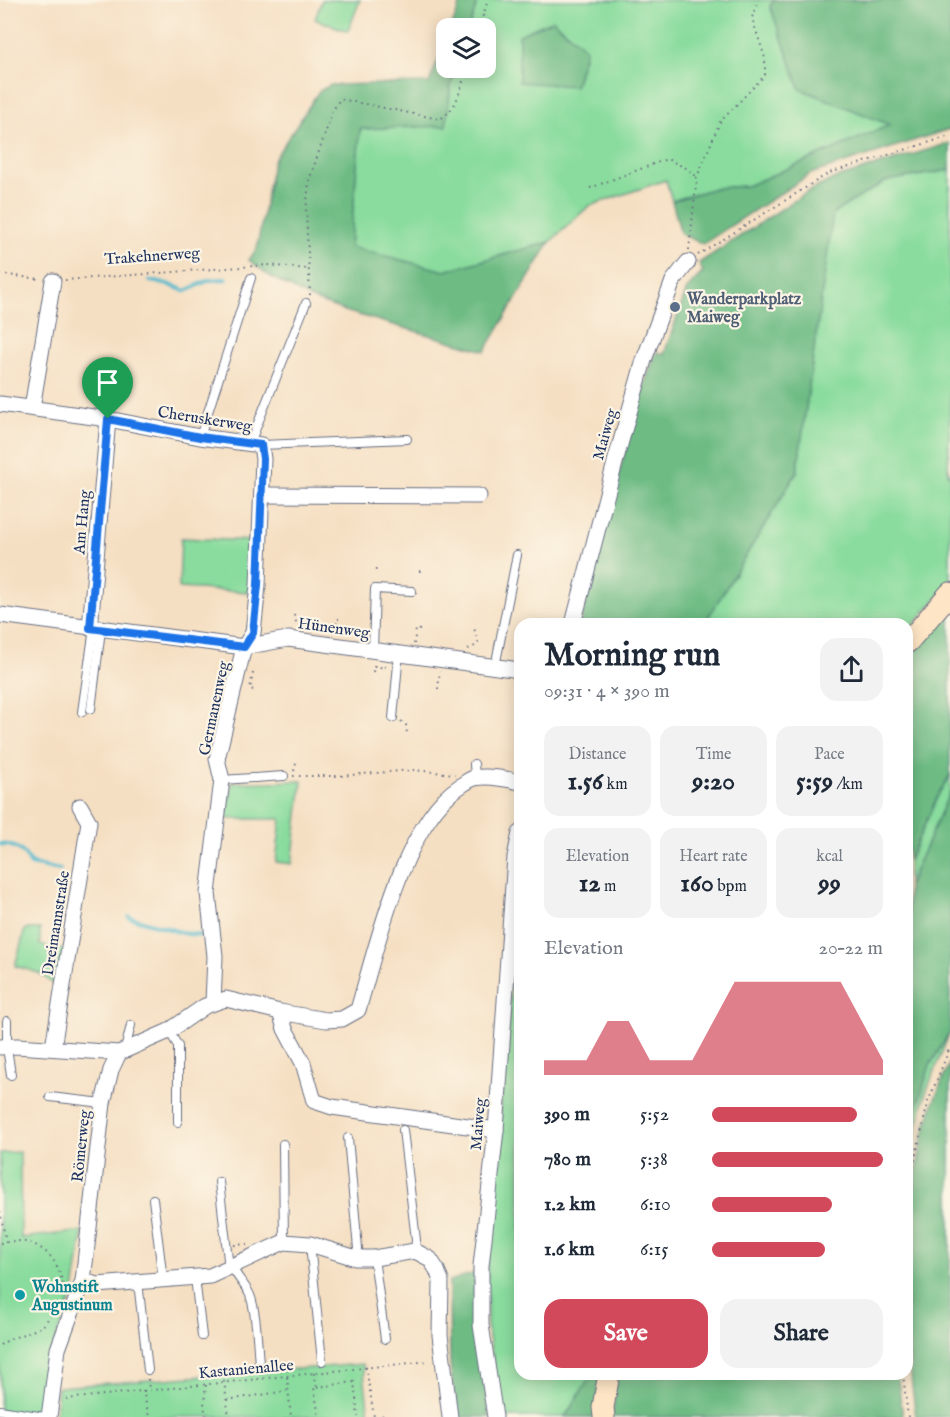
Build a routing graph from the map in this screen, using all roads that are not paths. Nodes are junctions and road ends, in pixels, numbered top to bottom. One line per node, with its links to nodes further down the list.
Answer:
1 (688, 262): 17 (street, Maiweg)
2 (251, 278): 8 (lane)
3 (53, 281): 6 (street)
4 (306, 303): 10 (lane)
5 (0, 404): 6 (street, Cheruskerweg)
6 (32, 408): 7 (street, Cheruskerweg)
7 (108, 419): 8 (street, Cheruskerweg); 18 (street, Am Hang)
8 (200, 437): 10 (street, Cheruskerweg)
9 (407, 439): 10 (lane)
10 (256, 444): 11 (street, Germanenweg)
11 (262, 495): 12 (street); 20 (street, Germanenweg)
12 (479, 496)
13 (517, 555): 23 (lane)
14 (412, 591): 21 (lane)
15 (950, 593): 19 (main road)
16 (0, 615): 18 (street, Hünenweg)
17 (575, 618)
18 (95, 629): 20 (street, Hünenweg); 25 (lane); 26 (lane)
19 (913, 636)
20 (244, 647): 21 (street, Hünenweg); 29 (street, Germanenweg)
21 (373, 651): 22 (street, Hünenweg)
22 (406, 654): 23 (street, Hünenweg); 27 (lane)
23 (495, 667): 24 (street, Hünenweg)
24 (514, 669)
25 (91, 709)
26 (82, 712)
27 (392, 719)
28 (284, 776): 29 (lane)
29 (222, 780): 33 (street, Germanenweg)
30 (514, 781): 34 (street)
31 (80, 806): 39 (street, Dreimannstraße)
32 (514, 869): 46 (street, Maiweg)
33 (213, 1003): 34 (street); 37 (street)
34 (280, 1012): 46 (street)
35 (7, 1021): 38 (lane)
36 (131, 1025): 40 (lane)
37 (169, 1031): 40 (street); 44 (lane)
38 (3, 1047): 39 (street); 41 (lane)
39 (54, 1048): 40 (street)
40 (122, 1051): 43 (street, Römerweg)
41 (11, 1074)
42 (50, 1097): 43 (lane)
43 (103, 1103): 59 (street, Römerweg)
44 (178, 1122)
45 (403, 1130): 53 (lane)
46 (496, 1130): 70 (street, Maiweg)
47 (348, 1138): 54 (lane)
48 (283, 1144): 51 (lane)
49 (219, 1182): 56 (lane)
50 (153, 1199): 58 (lane)
51 (284, 1242): 52 (street); 56 (street)
52 (310, 1244): 54 (street); 63 (lane)
53 (415, 1251): 55 (street); 69 (street)
54 (356, 1258): 55 (street)
55 (375, 1258): 62 (lane)
56 (230, 1267): 57 (street); 64 (lane)
57 (195, 1278): 58 (street); 61 (lane)
58 (163, 1280): 60 (street)
59 (83, 1281): 60 (street); 68 (street, Römerweg)
60 (138, 1282): 65 (lane)
61 (202, 1336)
62 (385, 1339)
63 (322, 1361)
64 (259, 1363)
65 (148, 1370)
66 (608, 1380): 71 (main road)
67 (0, 1410): 68 (lane)
68 (47, 1417)
69 (450, 1417)
70 (495, 1417)
71 (604, 1417)

